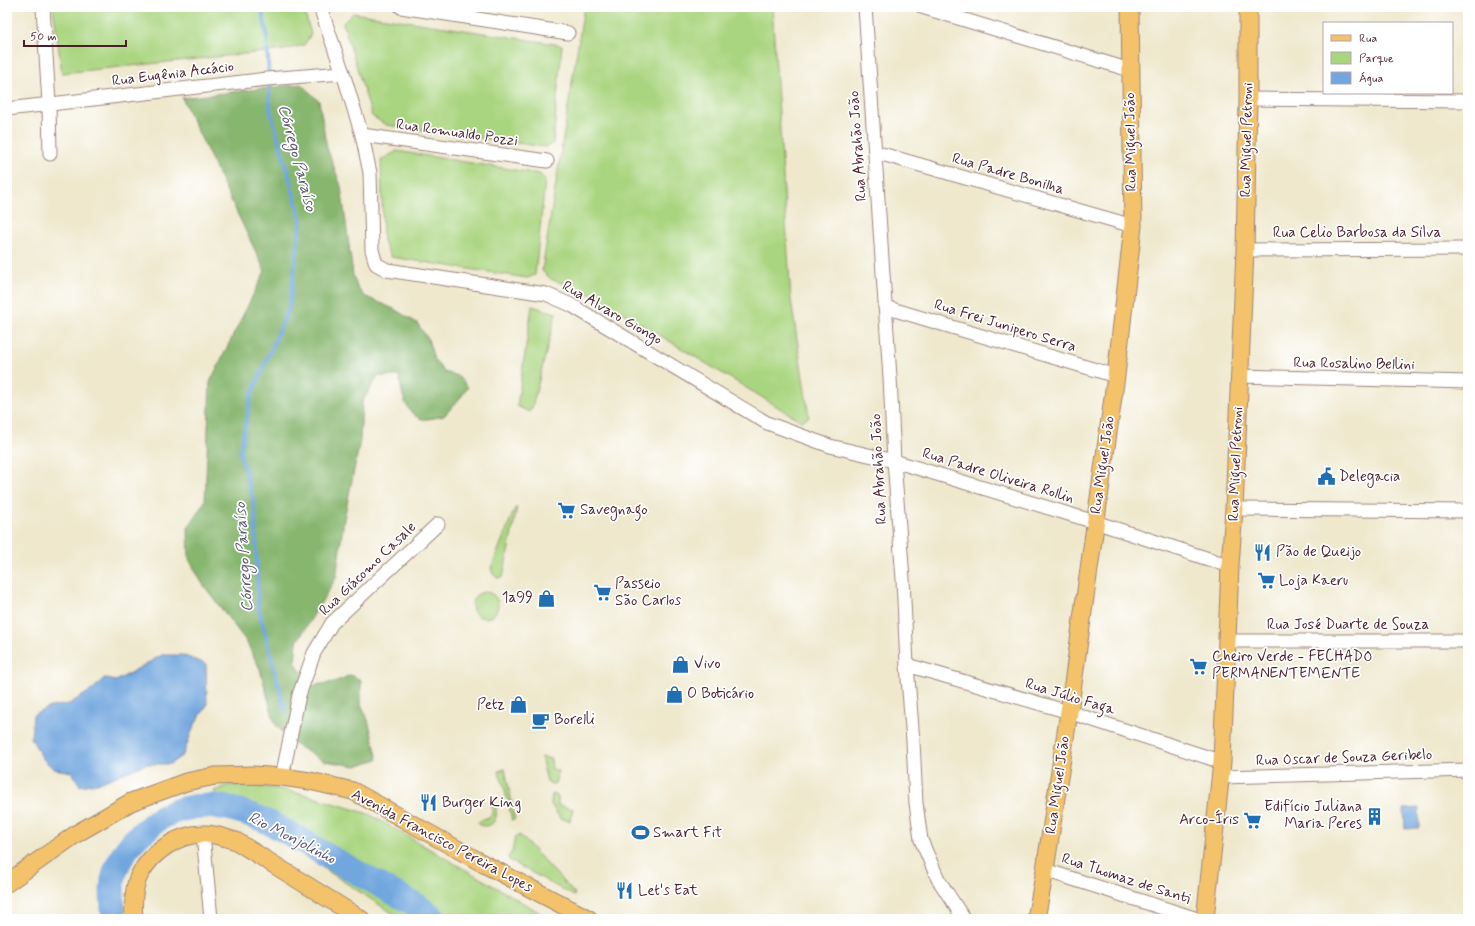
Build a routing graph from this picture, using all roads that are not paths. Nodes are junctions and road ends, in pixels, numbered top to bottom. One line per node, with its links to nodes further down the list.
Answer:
1 (43, 7): 13 (street)
2 (320, 7): 10 (street, Rua Alvaro Giongo)
3 (402, 7): 8 (street)
4 (865, 7): 16 (street, Rua Abrahão João)
5 (922, 7): 9 (street)
6 (1130, 7): 9 (main road, Rua Miguel João)
7 (1248, 7): 11 (main road, Rua Miguel Petroni)
8 (568, 33)
9 (1130, 70): 19 (main road, Rua Miguel João)
10 (343, 73): 13 (street, Rua Eugênia Accácio); 15 (street, Rua Alvaro Giongo)
11 (1248, 99): 12 (street); 21 (main road, Rua Miguel Petroni)
12 (1468, 101)
13 (49, 104): 14 (street, Rua Eugênia Accácio); 17 (street)
14 (7, 109)
15 (362, 135): 18 (street, Rua Romualdo Pozzi); 26 (street, Rua Alvaro Giongo)
16 (875, 152): 19 (street, Rua Padre Bonilha); 22 (street, Rua Abrahão João)
17 (50, 154)
18 (547, 161)
19 (1133, 226): 23 (main road, Rua Miguel João)
20 (1468, 249): 21 (street, Rua Celio Barbosa da Silva)
21 (1245, 250): 24 (main road, Rua Miguel Petroni)
22 (885, 307): 23 (street, Rua Frei Junipero Serra); 26 (street, Rua Abrahão João)
23 (1116, 376): 29 (main road, Rua Miguel João)
24 (1239, 376): 25 (street, Rua Rosalino Bellini); 27 (main road, Rua Miguel Petroni)
25 (1468, 382)
26 (894, 461): 29 (street, Rua Padre Oliveira Rollin); 34 (street, Rua Abrahão João)
27 (1234, 509): 28 (street); 31 (main road, Rua Miguel Petroni)
28 (1468, 511)
29 (1095, 522): 31 (street, Rua Padre Oliveira Rollin); 35 (main road, Rua Miguel João)
30 (438, 524): 38 (street, Rua Giácomo Casale)
31 (1230, 566): 32 (main road, Rua Miguel Petroni)
32 (1228, 641): 33 (street, Rua José Duarte de Souza); 36 (main road, Rua Miguel Petroni)
33 (1468, 641)
34 (907, 665): 35 (street, Rua Júlio Faga); 46 (street, Rua Abrahão João)
35 (1069, 712): 36 (street, Rua Júlio Faga); 40 (main road, Rua Miguel João)
36 (1222, 769): 37 (street, Rua Oscar de Souza Geribelo); 49 (main road, Rua Miguel Petroni)
37 (1468, 770)
38 (282, 777): 41 (main road, Avenida Francisco Pereira Lopes); 45 (main road, Avenida Francisco Pereira Lopes)
39 (203, 834): 42 (main road); 43 (street); 44 (main road)
40 (1045, 870): 47 (main road, Rua Miguel João); 48 (street, Rua Thomaz de Santi)
41 (7, 882)
42 (134, 919)
43 (211, 919)
44 (361, 919)
45 (589, 919)
46 (964, 919)
47 (1036, 919)
48 (1197, 919)
49 (1205, 919)

